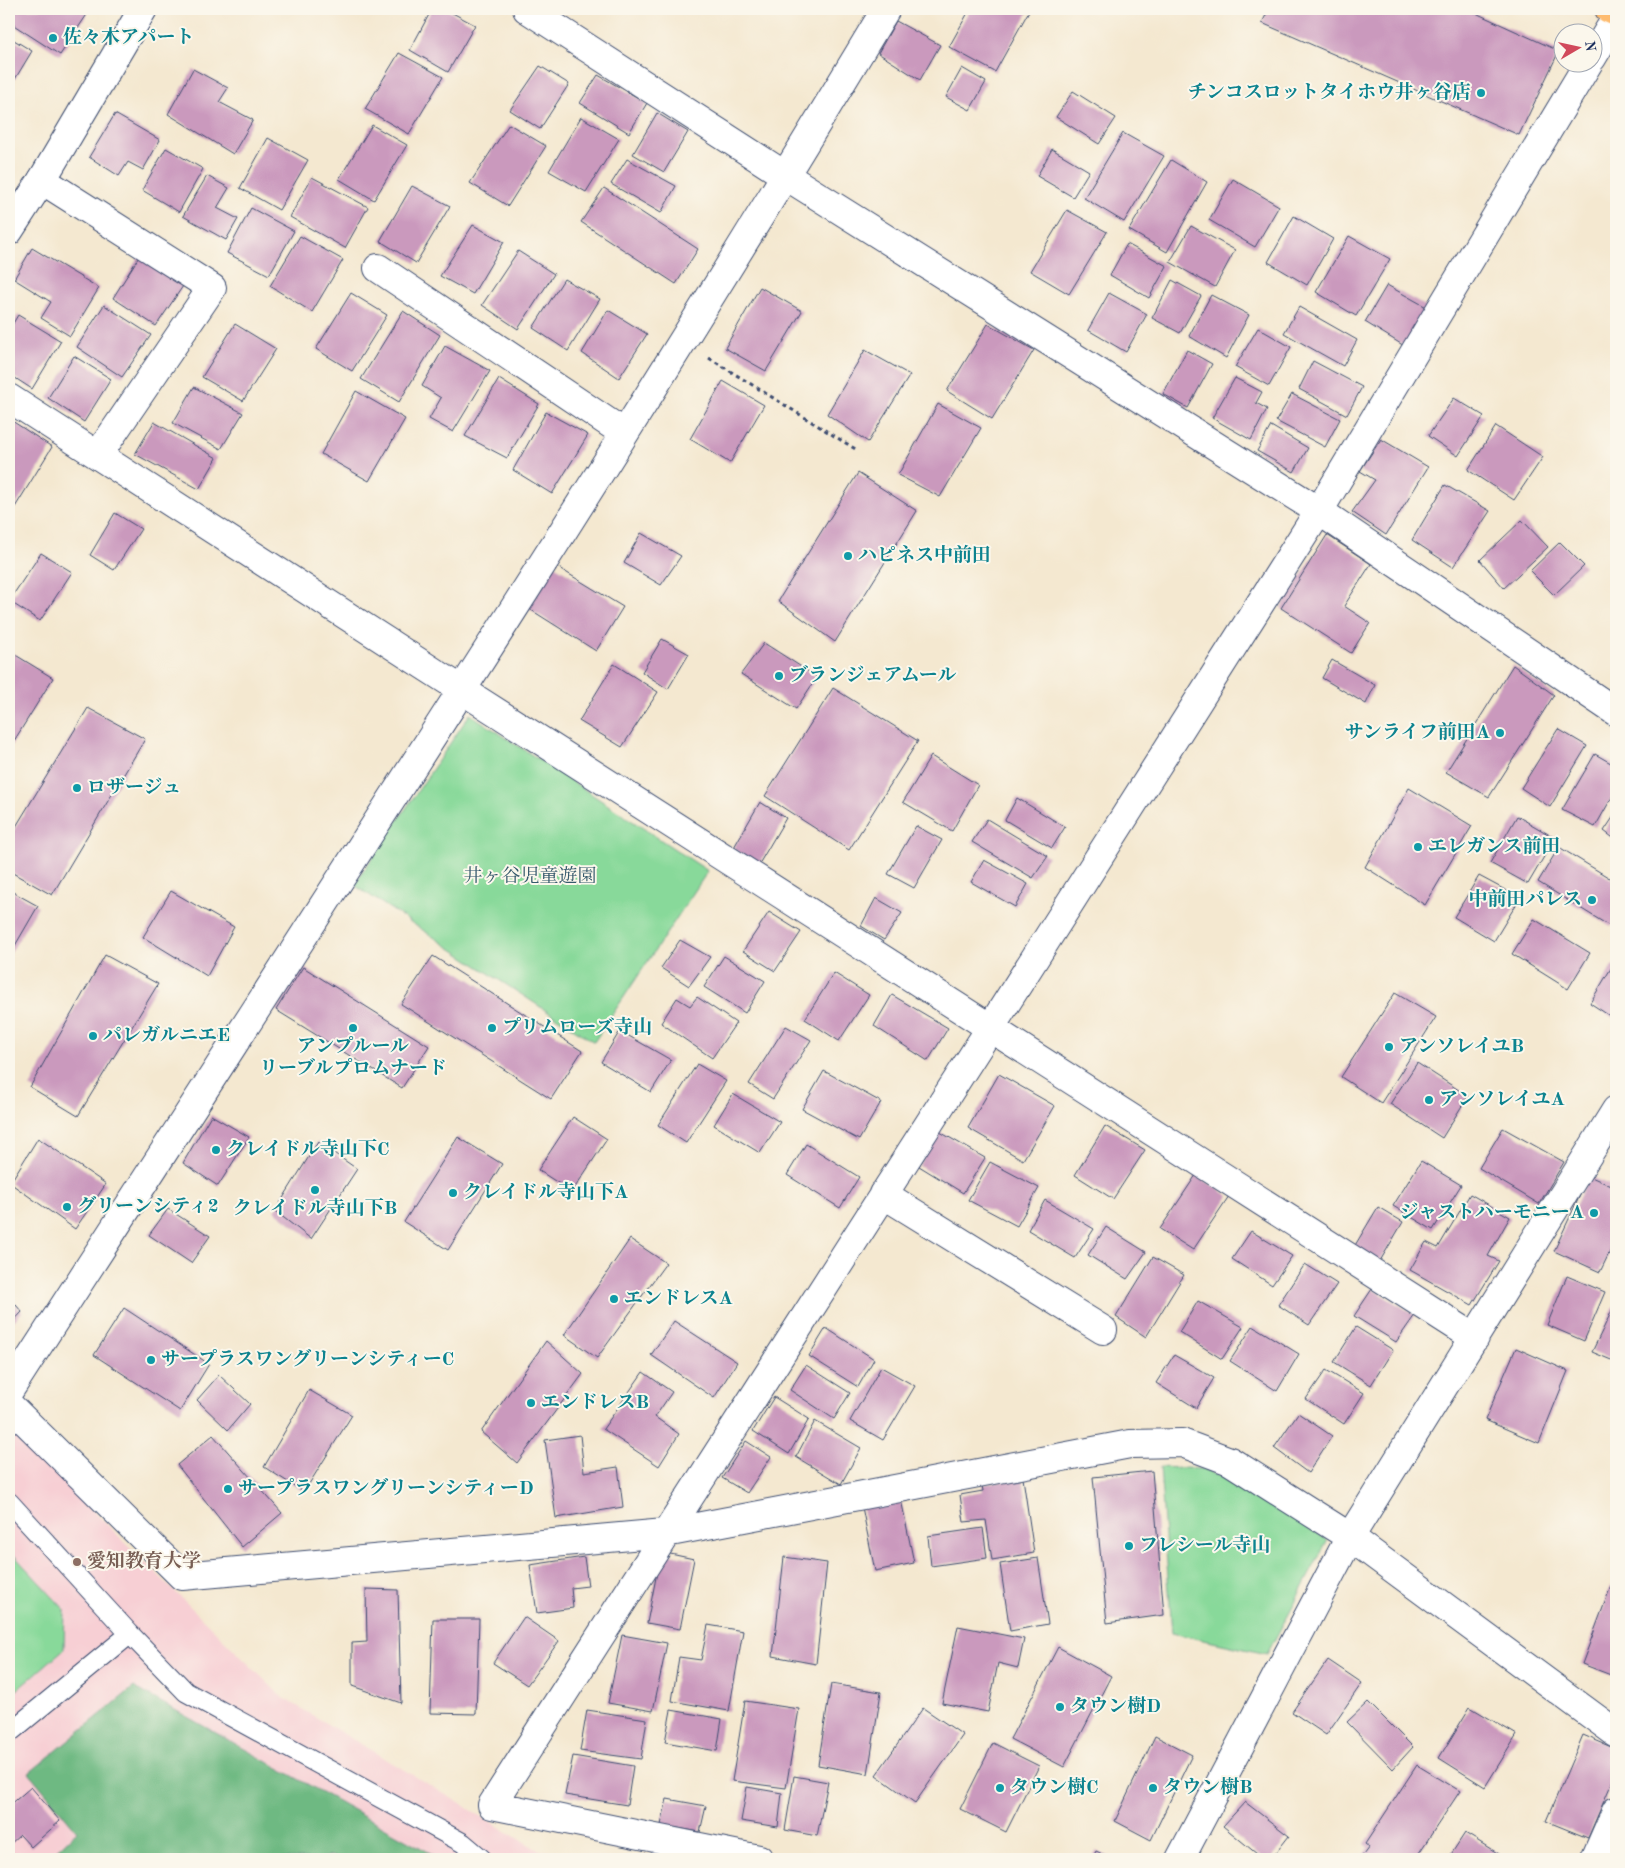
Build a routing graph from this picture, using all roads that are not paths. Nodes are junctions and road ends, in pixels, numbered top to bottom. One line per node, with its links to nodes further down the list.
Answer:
1 (143, 9): 10 (street)
2 (527, 9): 9 (street)
3 (886, 9): 9 (street)
4 (1609, 9): 5 (main road)
5 (1616, 12)
6 (1616, 18): 7 (street)
7 (1602, 41)
8 (1584, 72): 16 (street)
9 (786, 176): 14 (street); 16 (street)
10 (42, 180): 11 (street); 15 (street)
11 (9, 230)
12 (378, 268): 14 (street)
13 (9, 398): 15 (street)
14 (624, 433): 17 (street)
15 (98, 455): 17 (street)
16 (1318, 511): 18 (street); 19 (street)
17 (462, 690): 19 (street); 24 (street)
18 (1616, 712)
19 (990, 1027): 21 (street); 23 (street)
20 (1616, 1110): 23 (street)
21 (883, 1194): 22 (street); 27 (street)
22 (1103, 1330)
23 (1475, 1338): 28 (street)
24 (9, 1390)
25 (9, 1405): 27 (street)
26 (9, 1502): 29 (lane)
27 (665, 1533): 28 (street); 34 (street)
28 (1350, 1537): 31 (street); 35 (street)
29 (130, 1634): 30 (lane); 33 (lane)
30 (9, 1733)
31 (1616, 1733)
32 (1616, 1812): 36 (street)
33 (482, 1859)
34 (759, 1859)
35 (1180, 1859)
36 (1595, 1859)

